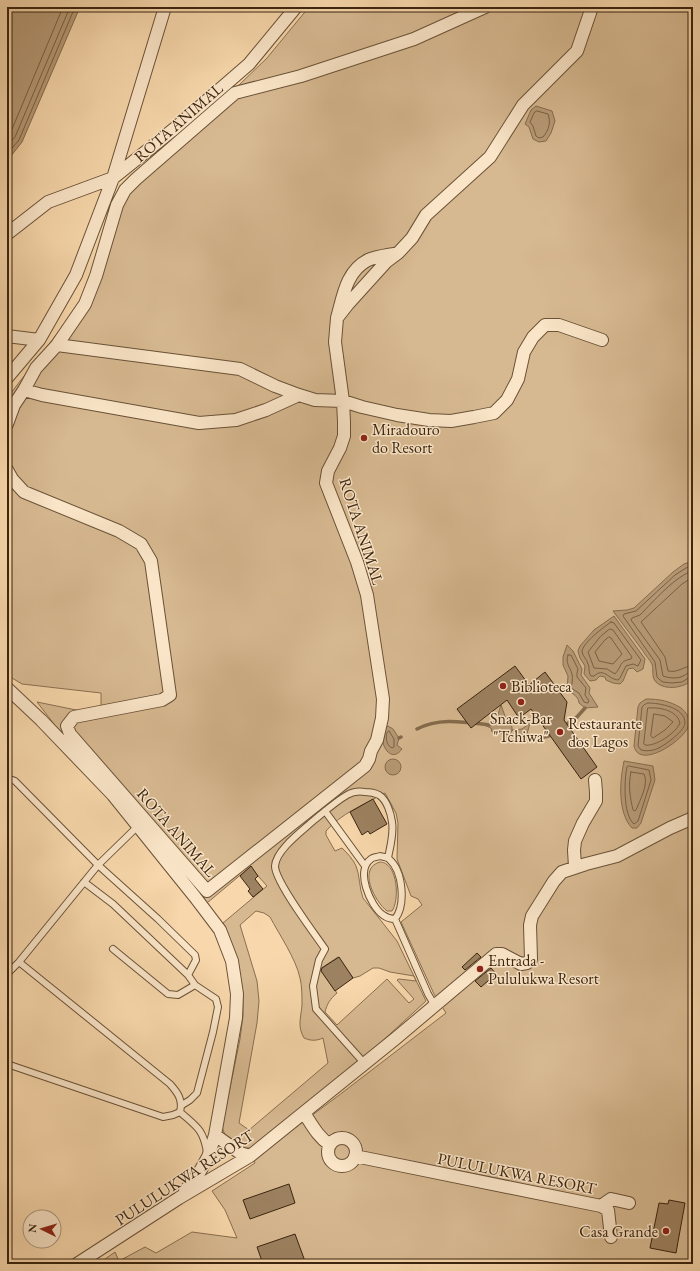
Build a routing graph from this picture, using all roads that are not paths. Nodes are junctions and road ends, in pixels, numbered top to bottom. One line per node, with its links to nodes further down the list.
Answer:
1 (165, 7): 5 (street)
2 (296, 7): 5 (street)
3 (485, 7): 12 (street, ROTA ANIMAL)
4 (589, 9): 7 (street)
5 (113, 178): 6 (street); 10 (street)
6 (7, 234)
7 (398, 253): 8 (street); 8 (street, ROTA ANIMAL)
8 (337, 318): 16 (street, ROTA ANIMAL)
9 (7, 336): 10 (street)
10 (39, 340): 13 (street)
11 (602, 340): 16 (street)
12 (57, 345): 14 (street, ROTA ANIMAL); 15 (street)
13 (7, 378)
14 (24, 390): 15 (street); 17 (street, ROTA ANIMAL)
15 (299, 395): 16 (street)
16 (343, 401): 18 (street, ROTA ANIMAL)
17 (7, 424)
18 (7, 470)
19 (7, 688): 24 (street)
20 (7, 778): 26 (lane)
21 (595, 780): 28 (street)
22 (325, 811): 25 (lane); 27 (lane); 38 (lane)
23 (693, 818): 28 (street)
24 (138, 826): 26 (lane); 42 (street)
25 (388, 858): 27 (lane); 30 (lane)
26 (98, 865): 29 (lane); 34 (lane)
27 (365, 866): 30 (lane)
28 (575, 867): 36 (street, PULULUKWA RESORT)
29 (84, 882): 32 (lane); 34 (lane)
30 (395, 919): 36 (lane)
31 (112, 949): 35 (lane)
32 (19, 962): 33 (lane); 39 (lane)
33 (7, 974)
34 (188, 974): 35 (lane)
35 (195, 985): 39 (lane)
36 (435, 1006): 38 (street, PULULUKWA RESORT)
37 (7, 1064): 40 (lane)
38 (365, 1064): 41 (street, PULULUKWA RESORT)
39 (182, 1105): 40 (lane)
40 (180, 1112): 46 (lane)
41 (304, 1113): 43 (street); 44 (street, PULULUKWA RESORT)
42 (214, 1135): 44 (street); 46 (street)
43 (330, 1146): 45 (street); 45 (street)
44 (250, 1156): 47 (street, PULULUKWA RESORT)
45 (355, 1156): 49 (street, PULULUKWA RESORT)
46 (208, 1157): 47 (street)
47 (179, 1198): 51 (street, PULULUKWA RESORT)
48 (629, 1203): 49 (street, PULULUKWA RESORT)
49 (601, 1206): 50 (street, PULULUKWA RESORT)
50 (611, 1237)
51 (77, 1264)

